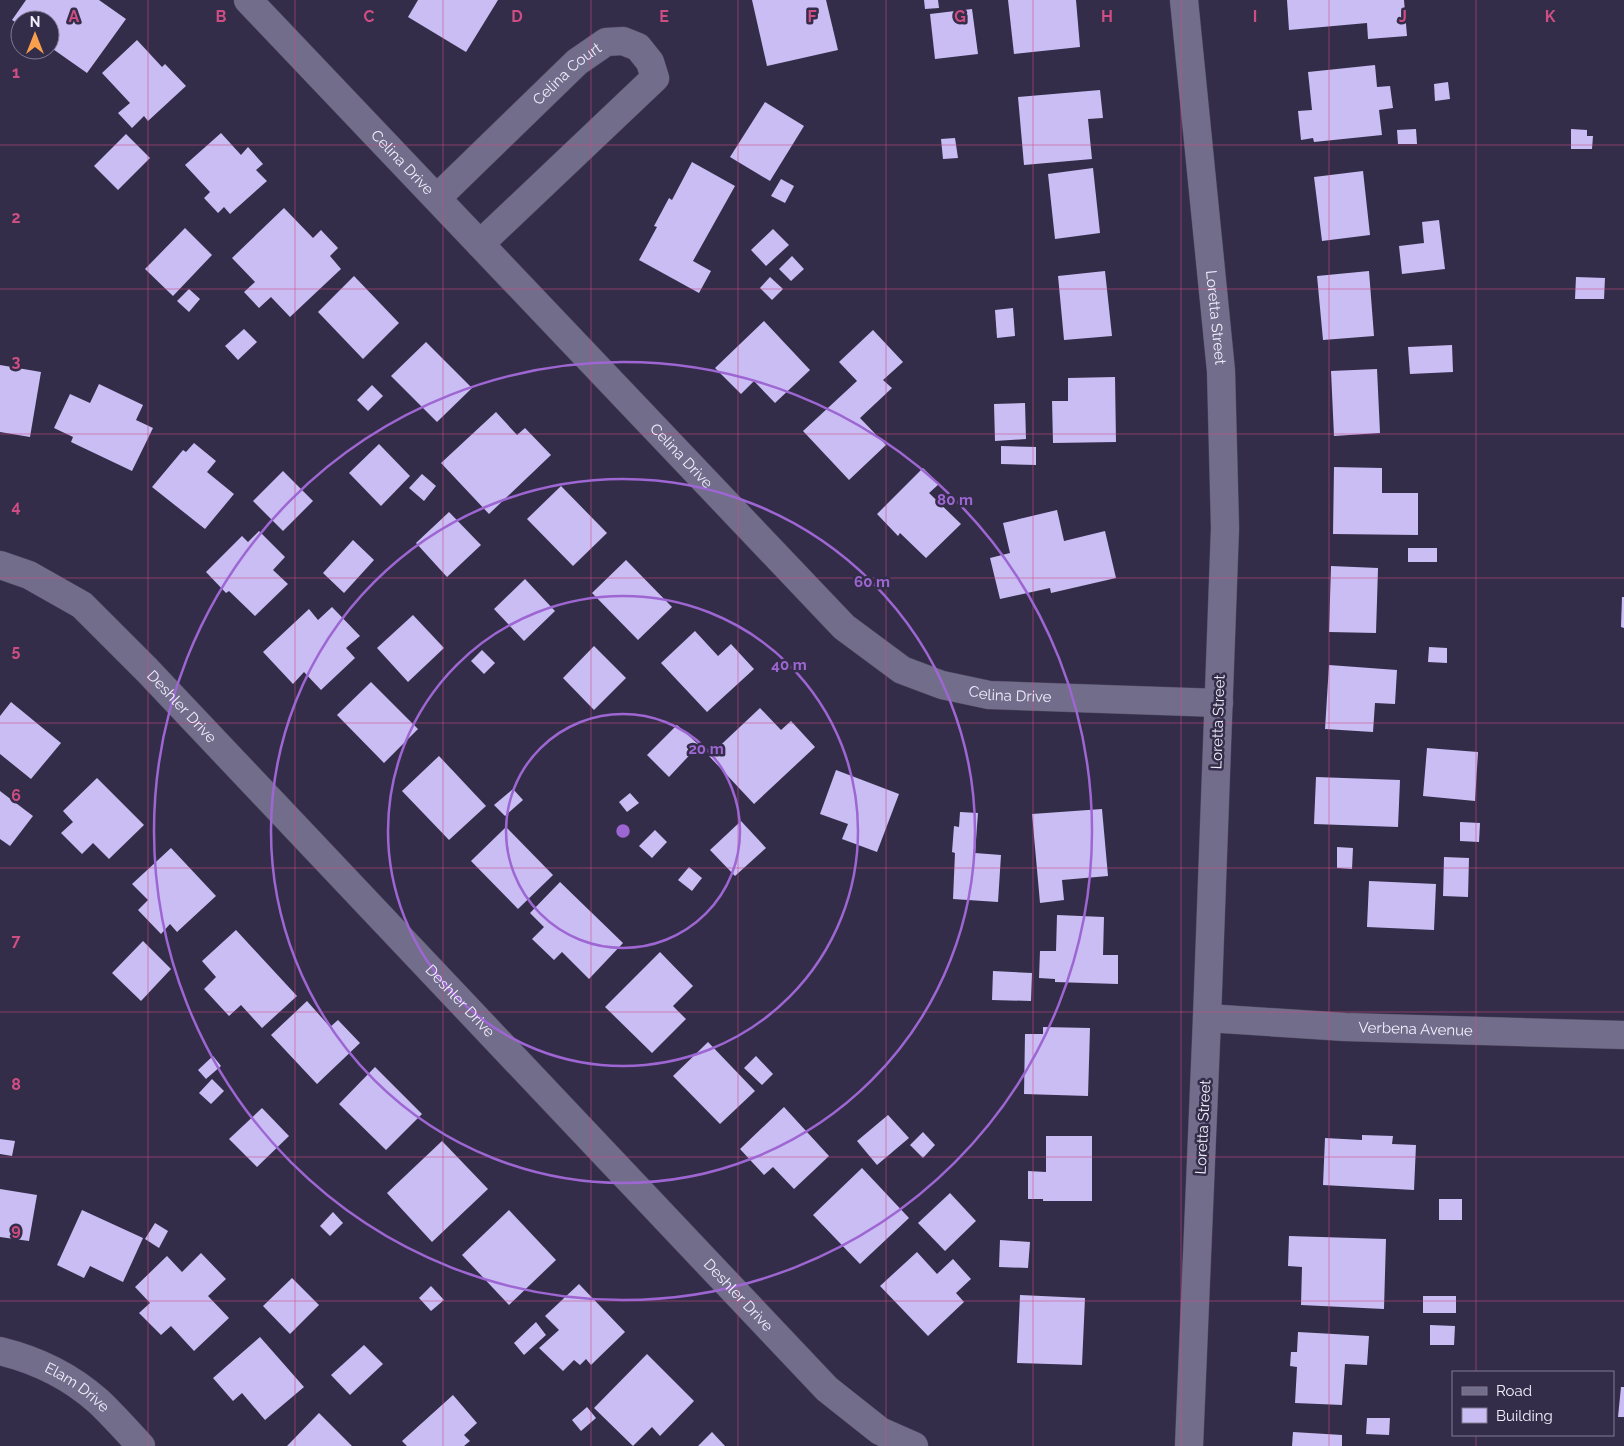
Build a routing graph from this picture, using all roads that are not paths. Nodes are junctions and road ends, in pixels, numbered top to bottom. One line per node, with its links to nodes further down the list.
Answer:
1 (248, 0): 3 (street, Celina Drive)
2 (1184, 0): 6 (street, Loretta Street)
3 (437, 198): 4 (street, Celina Drive); 4 (street, Celina Court)
4 (480, 244): 6 (street, Celina Drive)
5 (0, 565): 11 (street, Deshler Drive)
6 (1219, 703): 7 (street, Loretta Street)
7 (1207, 1018): 8 (street, Verbena Avenue); 12 (street, Loretta Street)
8 (1624, 1035)
9 (0, 1351): 10 (street, Elam Drive)
10 (141, 1446)
11 (914, 1446)
12 (1189, 1446)

